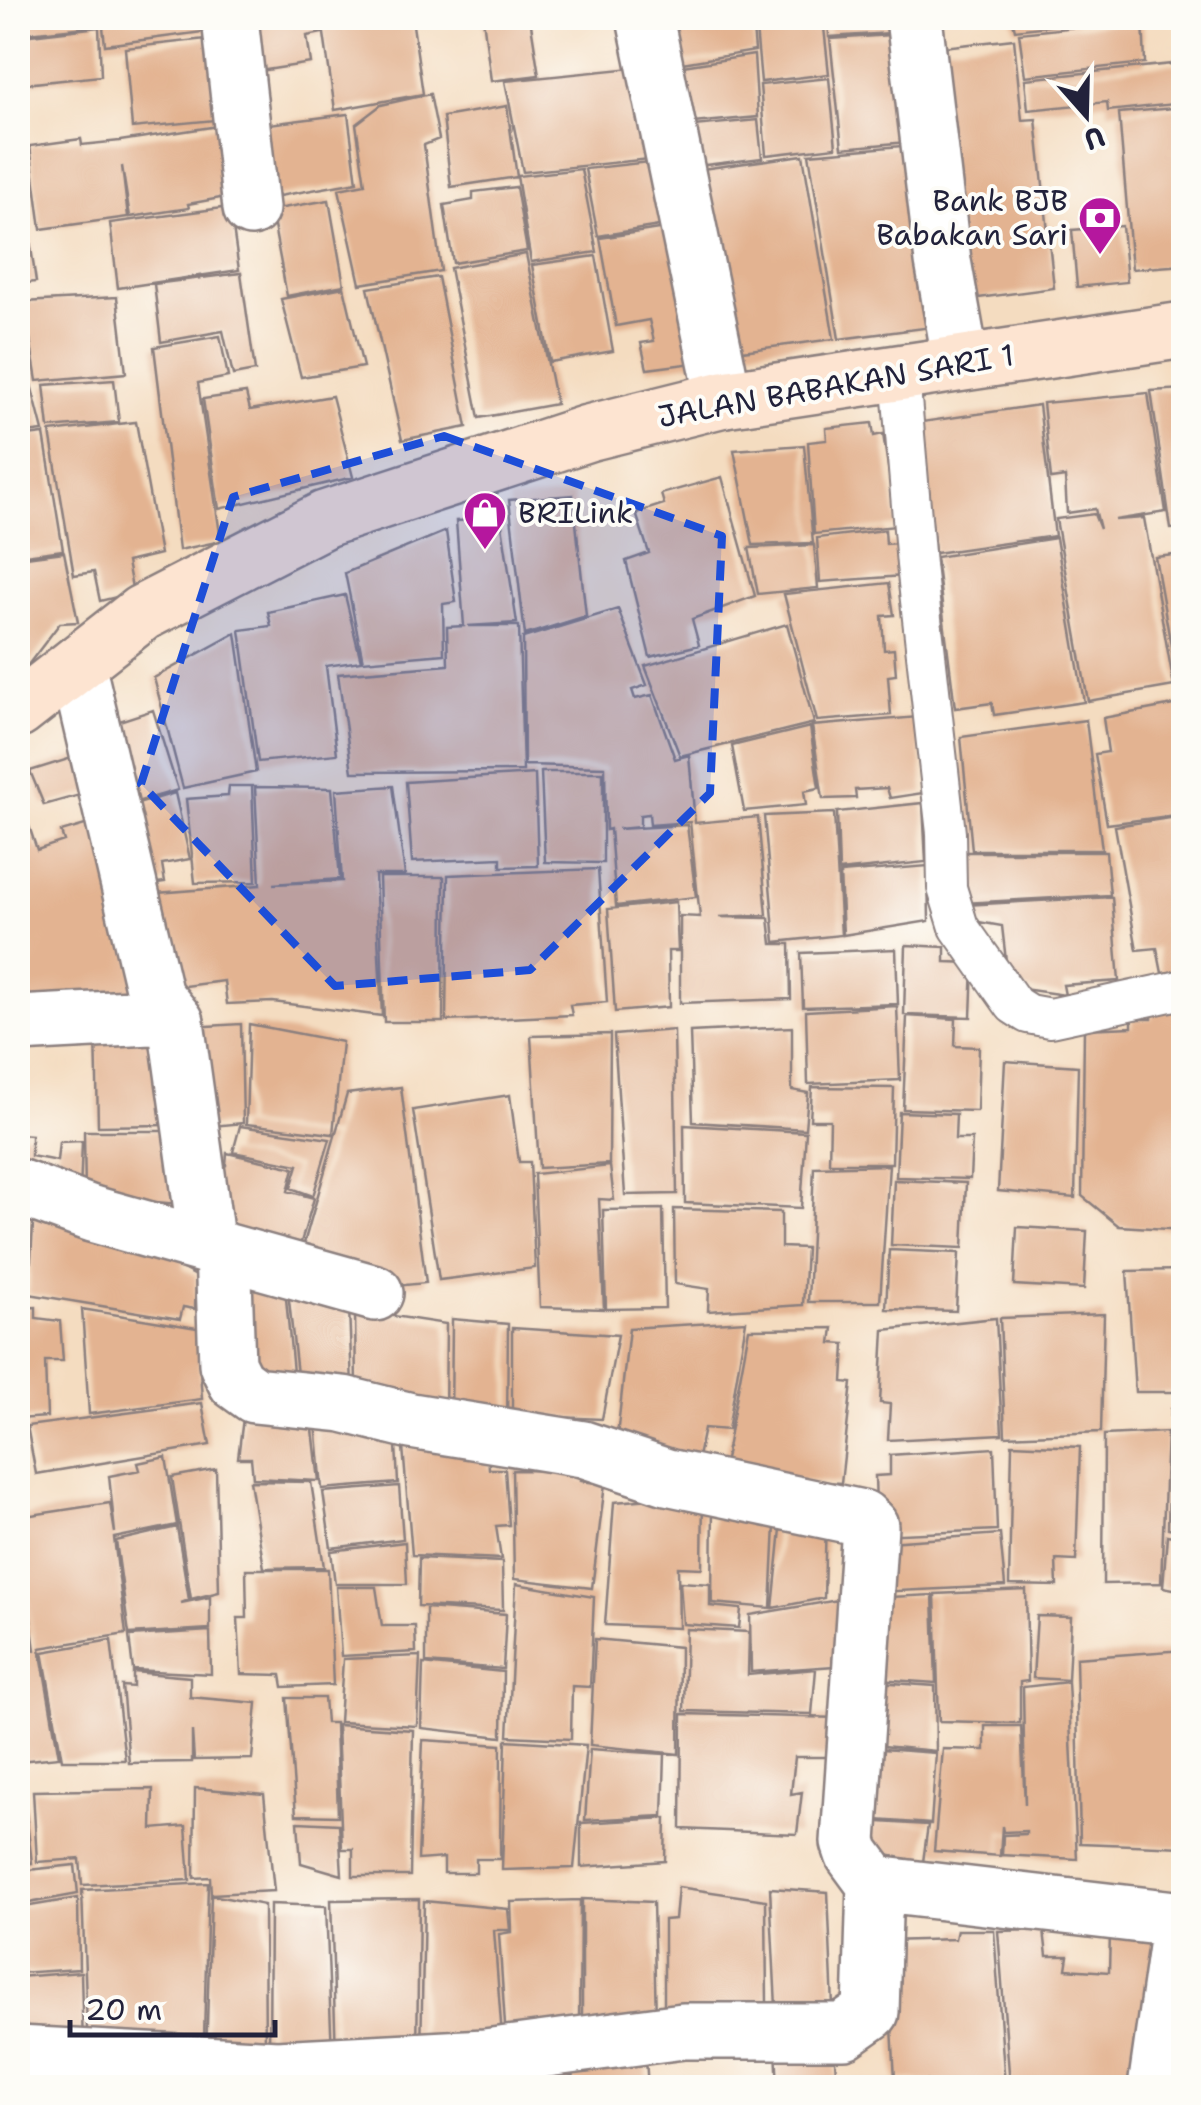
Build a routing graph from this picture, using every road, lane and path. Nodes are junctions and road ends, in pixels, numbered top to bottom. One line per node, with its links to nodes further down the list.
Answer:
1 (230, 18): 4 (street)
2 (645, 18): 8 (street)
3 (914, 18): 6 (street)
4 (251, 208)
5 (1184, 330): 6 (street, JALAN BABAKAN SARI 1)
6 (961, 364): 7 (street, JALAN BABAKAN SARI 1)
7 (900, 375): 8 (street, JALAN BABAKAN SARI 1); 11 (lane)
8 (724, 399): 9 (street, JALAN BABAKAN SARI 1)
9 (77, 664): 10 (street, JALAN BABAKAN SARI 1); 12 (street)
10 (18, 710)
11 (1184, 988)
12 (170, 1016): 13 (street); 15 (street)
13 (18, 1024)
14 (18, 1187): 15 (street)
15 (215, 1248): 16 (street); 17 (street)
16 (375, 1293)
17 (875, 1884): 18 (street); 20 (street)
18 (1182, 1920): 21 (street)
19 (18, 2054): 20 (street)
20 (486, 2072)
21 (1156, 2088)

